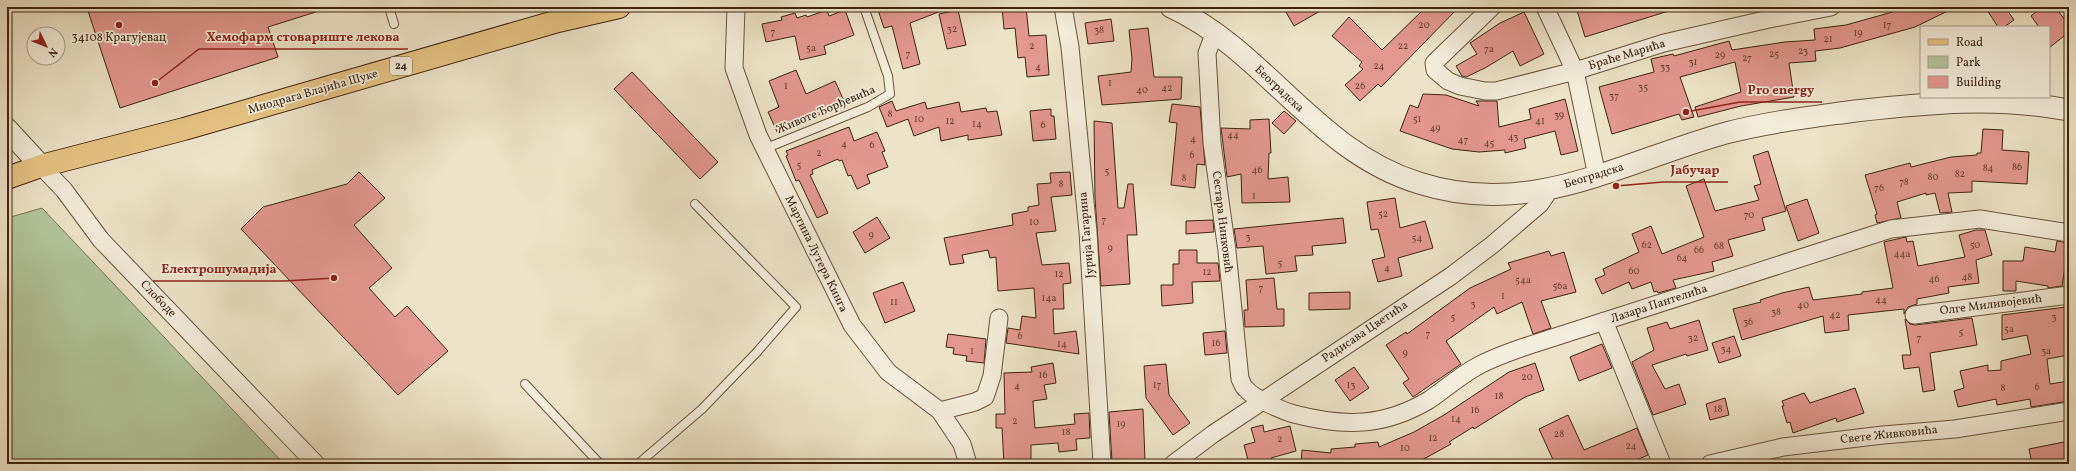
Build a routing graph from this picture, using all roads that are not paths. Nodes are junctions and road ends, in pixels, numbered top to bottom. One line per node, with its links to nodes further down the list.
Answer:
1 (389, 7): 10 (lane)
2 (619, 7): 16 (main road, Миодрага Влајића Шуке / 24)
3 (736, 7): 15 (street, Мартина Лутера Кинга)
4 (864, 7): 15 (lane, Животе Ђорђевића)
5 (1063, 7): 34 (street, Јурија Гагарина)
6 (1171, 7): 11 (street, Београдска)
7 (1492, 7): 12 (street, Браће Марића)
8 (1545, 7): 12 (street)
9 (1831, 7): 12 (street, Браће Марића)
10 (394, 24)
11 (1215, 32): 19 (street, Београдска); 27 (street, Сестара Нинковић)
12 (1575, 71): 17 (street)
13 (2069, 110): 17 (street, Београдска)
14 (7, 129): 16 (street, Слободе)
15 (764, 149): 29 (street, Мартина Лутера Кинга)
16 (41, 166): 18 (main road, Миодрага Влајића Шуке / 24); 30 (street, Слободе)
17 (1598, 176): 19 (street, Београдска)
18 (7, 178)
19 (1545, 190): 27 (street, Радисава Цветића)
20 (695, 204): 32 (lane)
21 (2069, 233): 25 (street, Лазара Пантелића)
22 (2069, 295): 23 (street, Олге Миливојевић)
23 (1914, 315)
24 (999, 318): 29 (street)
25 (1604, 321): 27 (street, Лазара Пантелића); 36 (street)
26 (525, 384): 31 (lane)
27 (1265, 400): 35 (street, Радисава Цветића)
28 (2069, 411): 37 (street, Свете Живковића)
29 (940, 412): 33 (street, Мартина Лутера Кинга)
30 (316, 464)
31 (600, 464)
32 (638, 464)
33 (968, 464)
34 (1102, 464)
35 (1173, 464)
36 (1662, 464)
37 (1710, 464)

